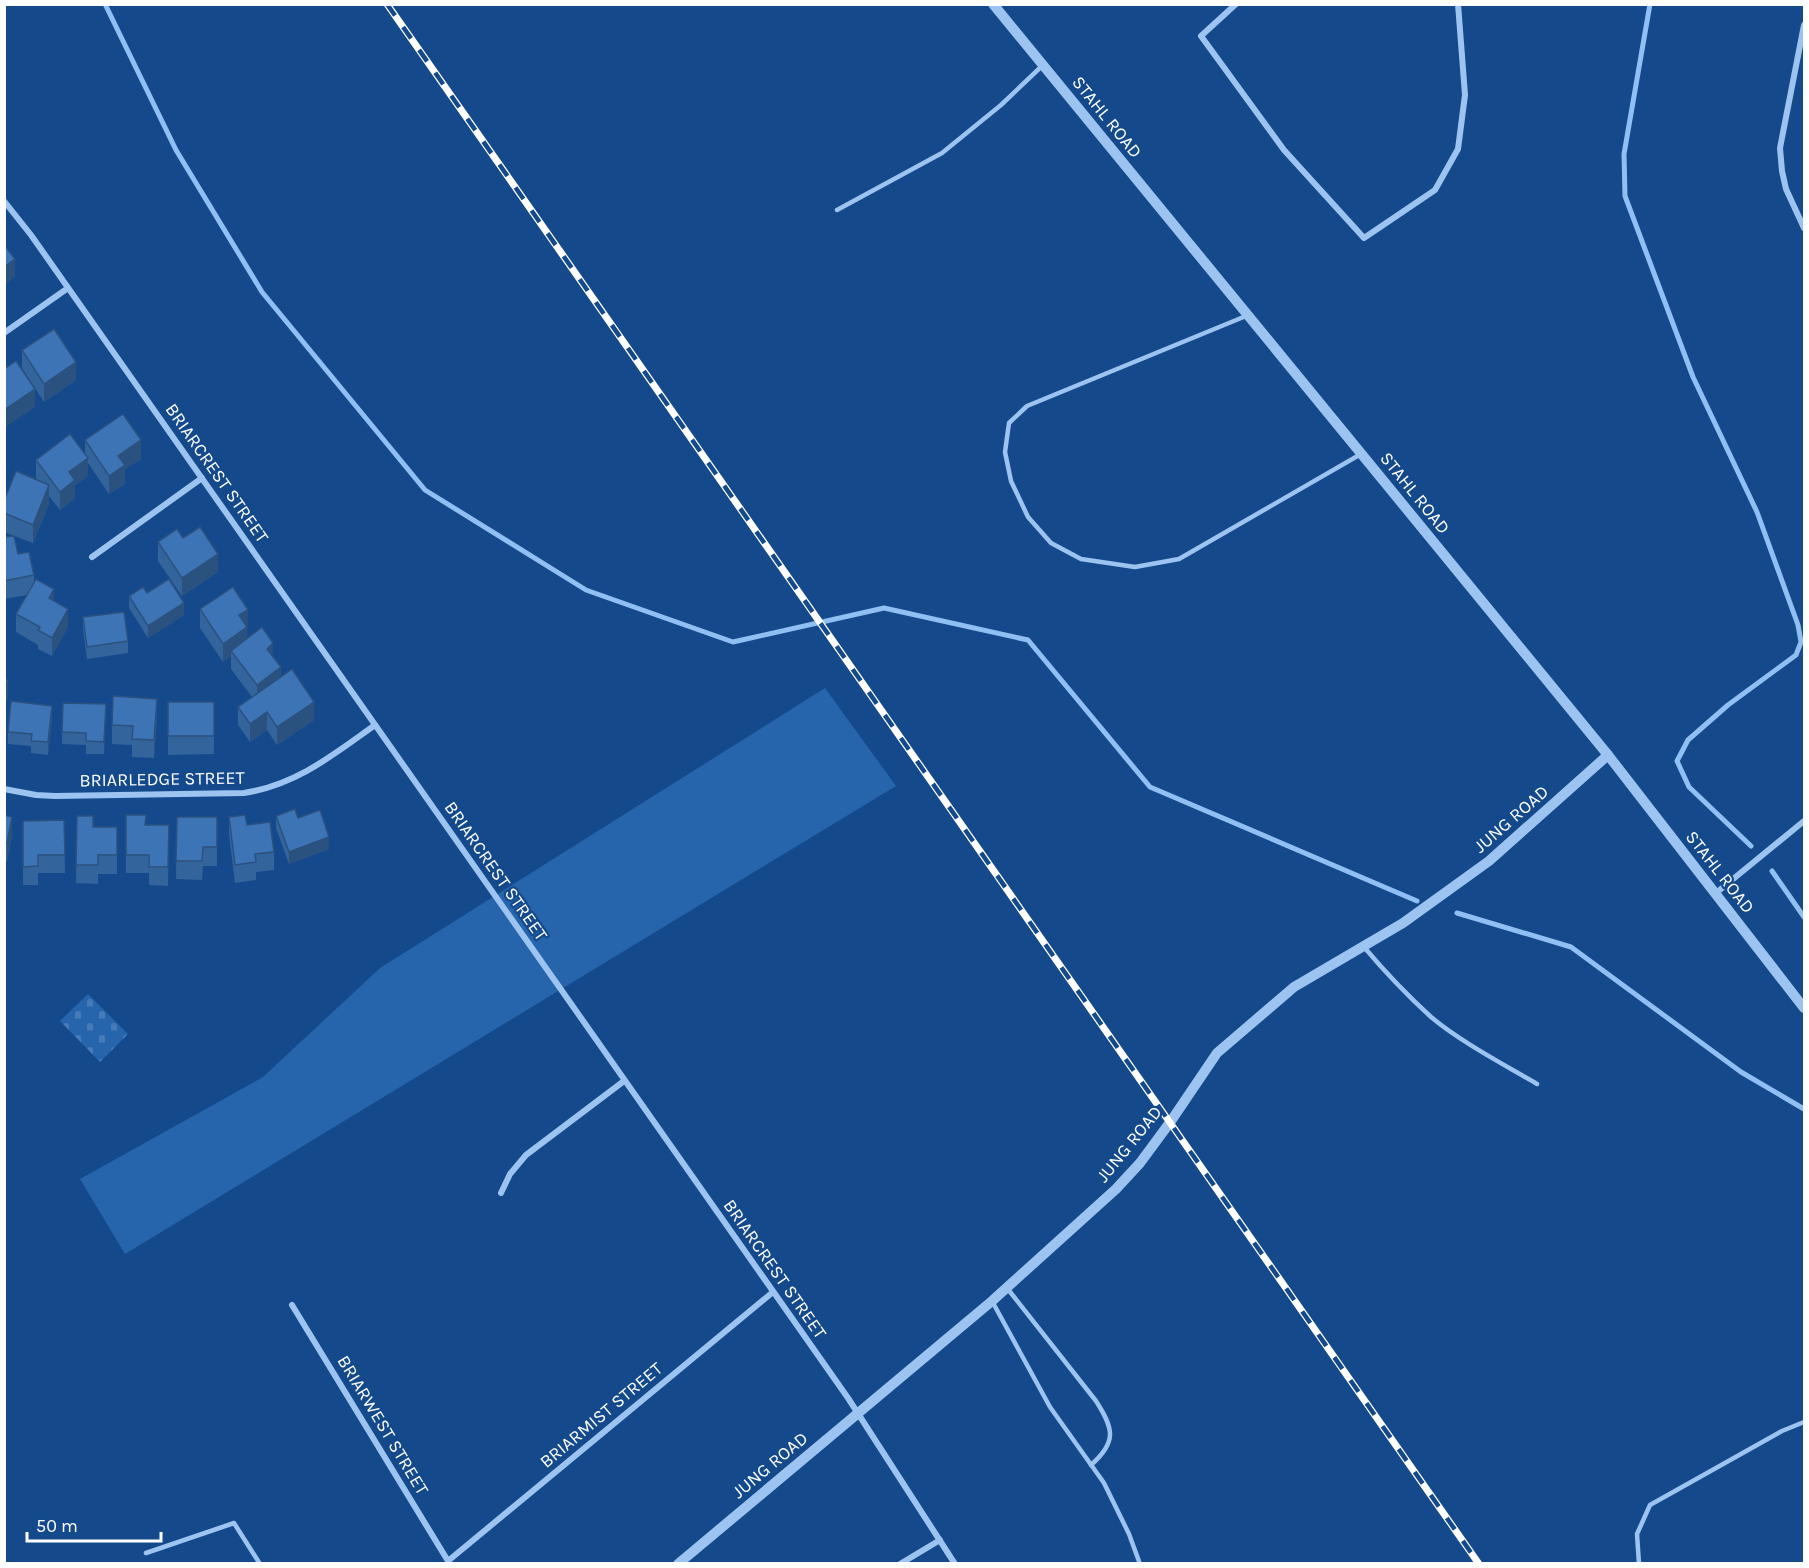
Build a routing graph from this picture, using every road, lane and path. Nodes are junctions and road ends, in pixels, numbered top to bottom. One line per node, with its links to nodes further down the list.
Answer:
1 (993, 4): 5 (street, STAHL ROAD)
2 (1236, 4): 3 (street)
3 (1458, 4)
4 (1804, 25): 8 (street)
5 (1043, 65): 7 (lane); 10 (street, STAHL ROAD)
6 (4, 201): 9 (street, BRIARCREST STREET)
7 (837, 210)
8 (1804, 228)
9 (68, 288): 11 (street); 13 (street, BRIARCREST STREET)
10 (1248, 315): 12 (street, STAHL ROAD); 12 (lane)
11 (4, 333)
12 (1361, 454): 16 (street, STAHL ROAD)
13 (202, 478): 14 (street); 15 (street, BRIARCREST STREET)
14 (92, 557)
15 (375, 725): 17 (street, BRIARLEDGE STREET); 22 (street, BRIARCREST STREET)
16 (1608, 755): 19 (street, STAHL ROAD); 20 (street, JUNG ROAD)
17 (4, 789)
18 (1804, 821): 19 (street)
19 (1716, 893): 21 (street, STAHL ROAD)
20 (1364, 947): 23 (lane); 25 (street, JUNG ROAD)
21 (1804, 1008)
22 (624, 1081): 24 (street); 26 (street, BRIARCREST STREET)
23 (1537, 1084)
24 (501, 1193)
25 (1007, 1288): 27 (street, JUNG ROAD); 31 (lane)
26 (773, 1292): 29 (street, BRIARCREST STREET); 34 (street, BRIARMIST STREET)
27 (993, 1301): 29 (street, JUNG ROAD); 31 (lane)
28 (292, 1305): 34 (street, BRIARWEST STREET)
29 (858, 1414): 32 (street, BRIARCREST STREET); 36 (street, JUNG ROAD)
30 (1804, 1422): 40 (lane)
31 (1091, 1465): 39 (lane)
32 (940, 1540): 37 (street); 38 (street, BRIARCREST STREET)
33 (146, 1552): 35 (lane)
34 (448, 1561)
35 (260, 1563)
36 (678, 1563)
37 (900, 1563)
38 (955, 1563)
39 (1140, 1563)
40 (1639, 1563)

